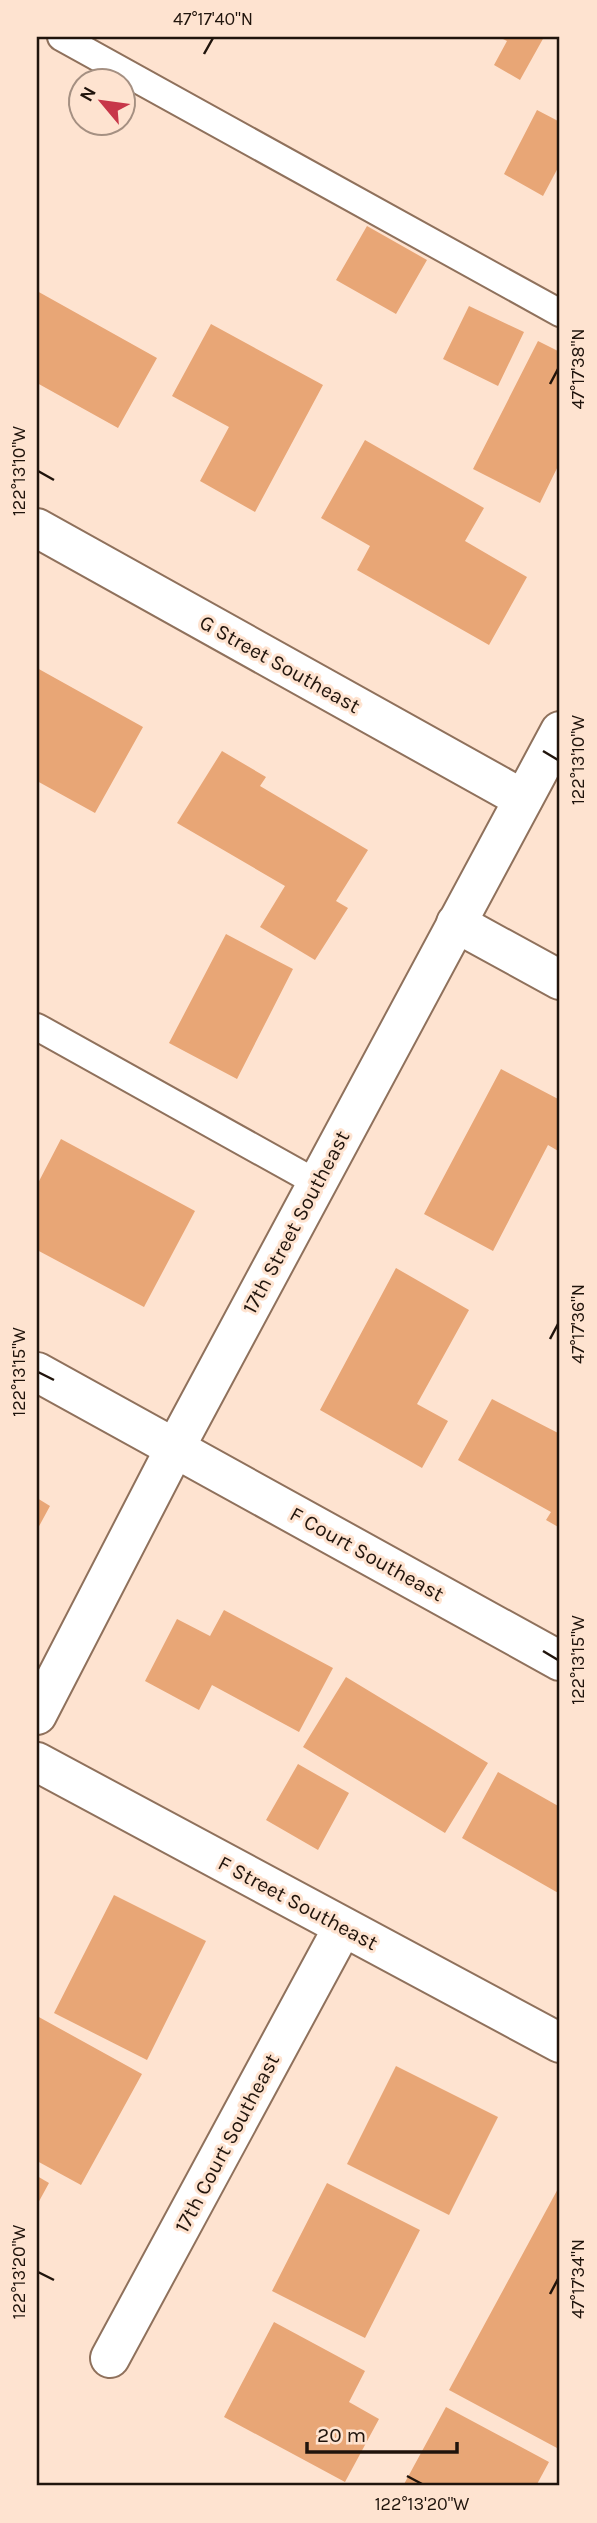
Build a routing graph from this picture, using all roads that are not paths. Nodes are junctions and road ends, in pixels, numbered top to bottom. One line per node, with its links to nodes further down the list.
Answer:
1 (61, 37): 2 (lane)
2 (560, 313)
3 (37, 528): 5 (street, G Street Southeast)
4 (560, 731): 5 (street, 17th Street Southeast)
5 (523, 799): 6 (street, 17th Street Southeast)
6 (457, 922): 7 (street); 9 (street, 17th Street Southeast)
7 (560, 980)
8 (37, 1027): 9 (lane)
9 (317, 1183): 11 (street, 17th Street Southeast)
10 (37, 1372): 11 (street)
11 (175, 1448): 12 (street, F Court Southeast); 13 (street, 17th Street Southeast)
12 (560, 1661)
13 (37, 1715)
14 (37, 1762): 15 (street, F Street Southeast)
15 (344, 1927): 16 (street, F Street Southeast); 17 (street, 17th Court Southeast)
16 (560, 2043)
17 (110, 2358)

